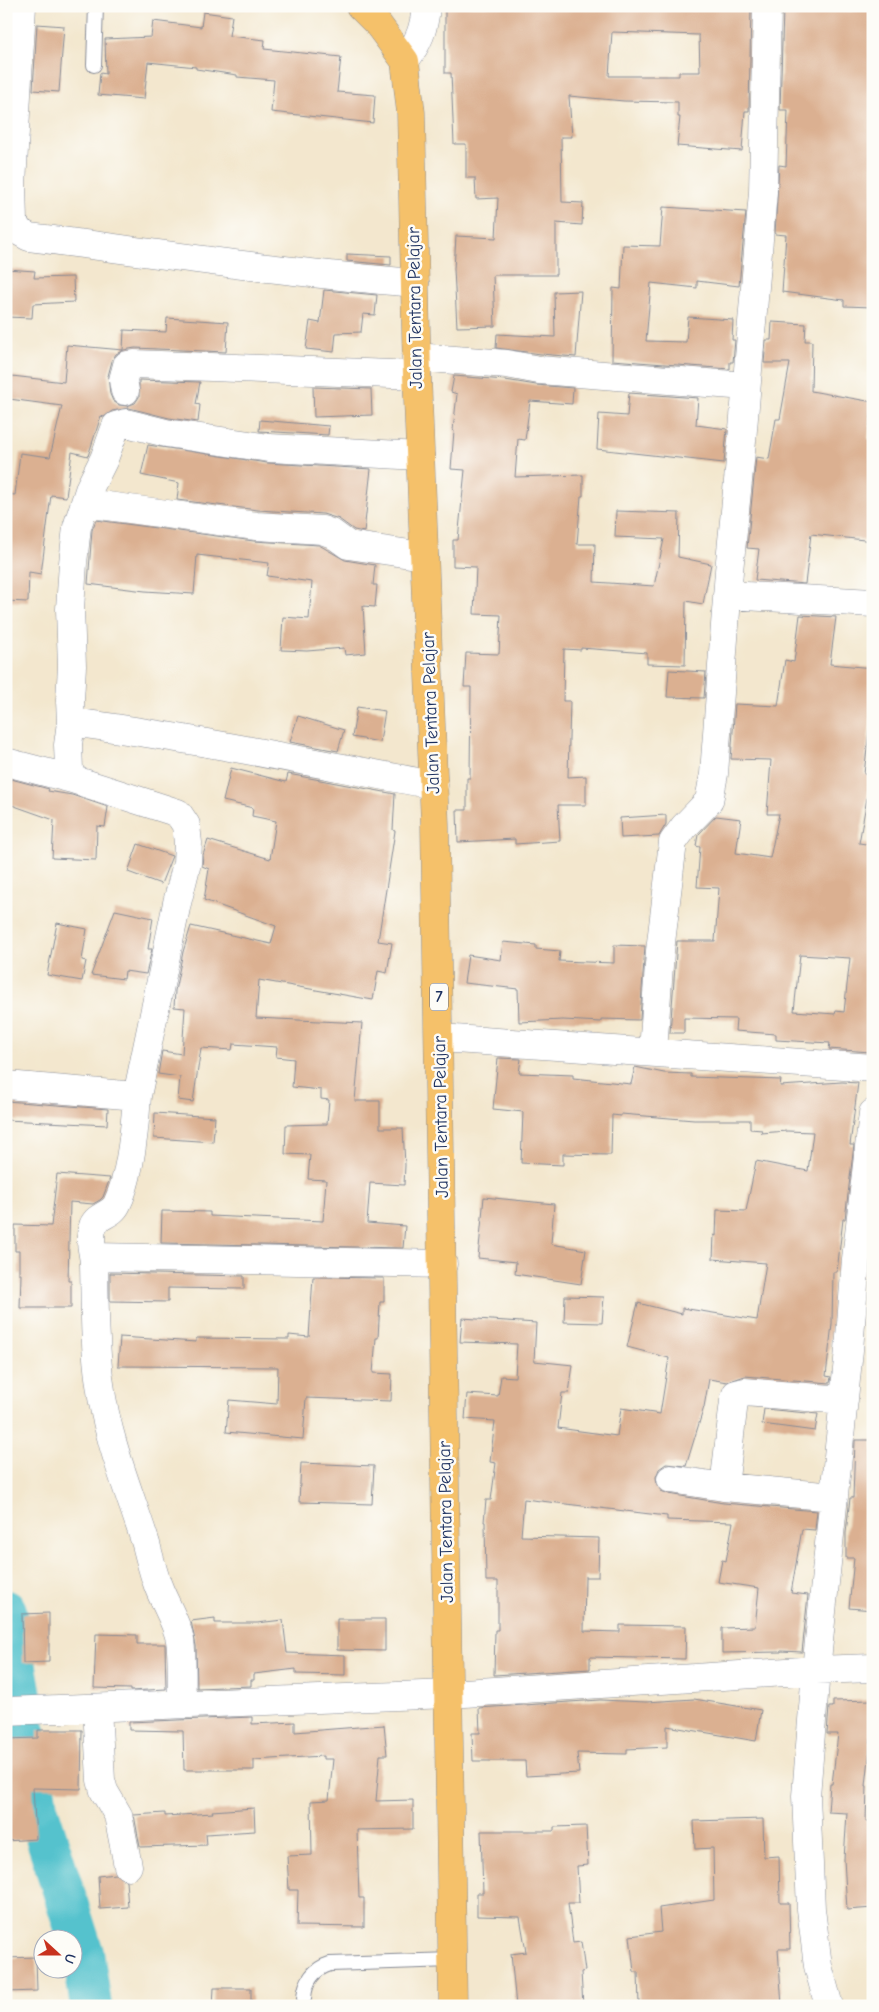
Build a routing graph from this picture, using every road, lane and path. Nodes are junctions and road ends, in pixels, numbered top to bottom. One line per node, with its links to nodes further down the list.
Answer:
1 (22, 6): 8 (street)
2 (96, 6): 7 (lane)
3 (360, 6): 6 (highway, Jalan Tentara Pelajar / 7)
4 (426, 6): 6 (street)
5 (767, 6): 10 (street)
6 (405, 61): 8 (highway, Jalan Tentara Pelajar / 7)
7 (94, 65)
8 (415, 283): 9 (highway, Jalan Tentara Pelajar / 7)
9 (416, 366): 10 (street); 11 (street); 12 (highway, Jalan Tentara Pelajar / 7)
10 (746, 386): 15 (street)
11 (125, 391)
12 (420, 456): 13 (street); 14 (highway, Jalan Tentara Pelajar / 7)
13 (85, 503): 14 (street); 17 (street)
14 (424, 556): 20 (highway, Jalan Tentara Pelajar / 7)
15 (727, 595): 16 (street); 22 (street)
16 (873, 603)
17 (71, 722): 19 (street); 20 (street)
18 (6, 762): 19 (street)
19 (72, 779): 25 (street)
20 (434, 786): 21 (highway, Jalan Tentara Pelajar / 7)
21 (440, 1038): 22 (street); 28 (highway, Jalan Tentara Pelajar / 7)
22 (653, 1052): 23 (street)
23 (873, 1068)
24 (6, 1085): 25 (street)
25 (137, 1096): 27 (street)
26 (873, 1113): 29 (street)
27 (94, 1257): 28 (street); 36 (street)
28 (443, 1264): 35 (highway, Jalan Tentara Pelajar / 7)
29 (844, 1400): 31 (street); 32 (street)
30 (671, 1479): 31 (street)
31 (724, 1487): 32 (street)
32 (834, 1497): 34 (street)
33 (873, 1668): 34 (street)
34 (816, 1670): 35 (street); 43 (street)
35 (449, 1694): 36 (street); 40 (highway, Jalan Tentara Pelajar / 7)
36 (182, 1704): 37 (street)
37 (97, 1708): 38 (street); 39 (street)
38 (6, 1711)
39 (128, 1866)
40 (452, 1960): 41 (lane); 42 (highway, Jalan Tentara Pelajar / 7)
41 (304, 1998)
42 (453, 2006)
43 (829, 2006)

